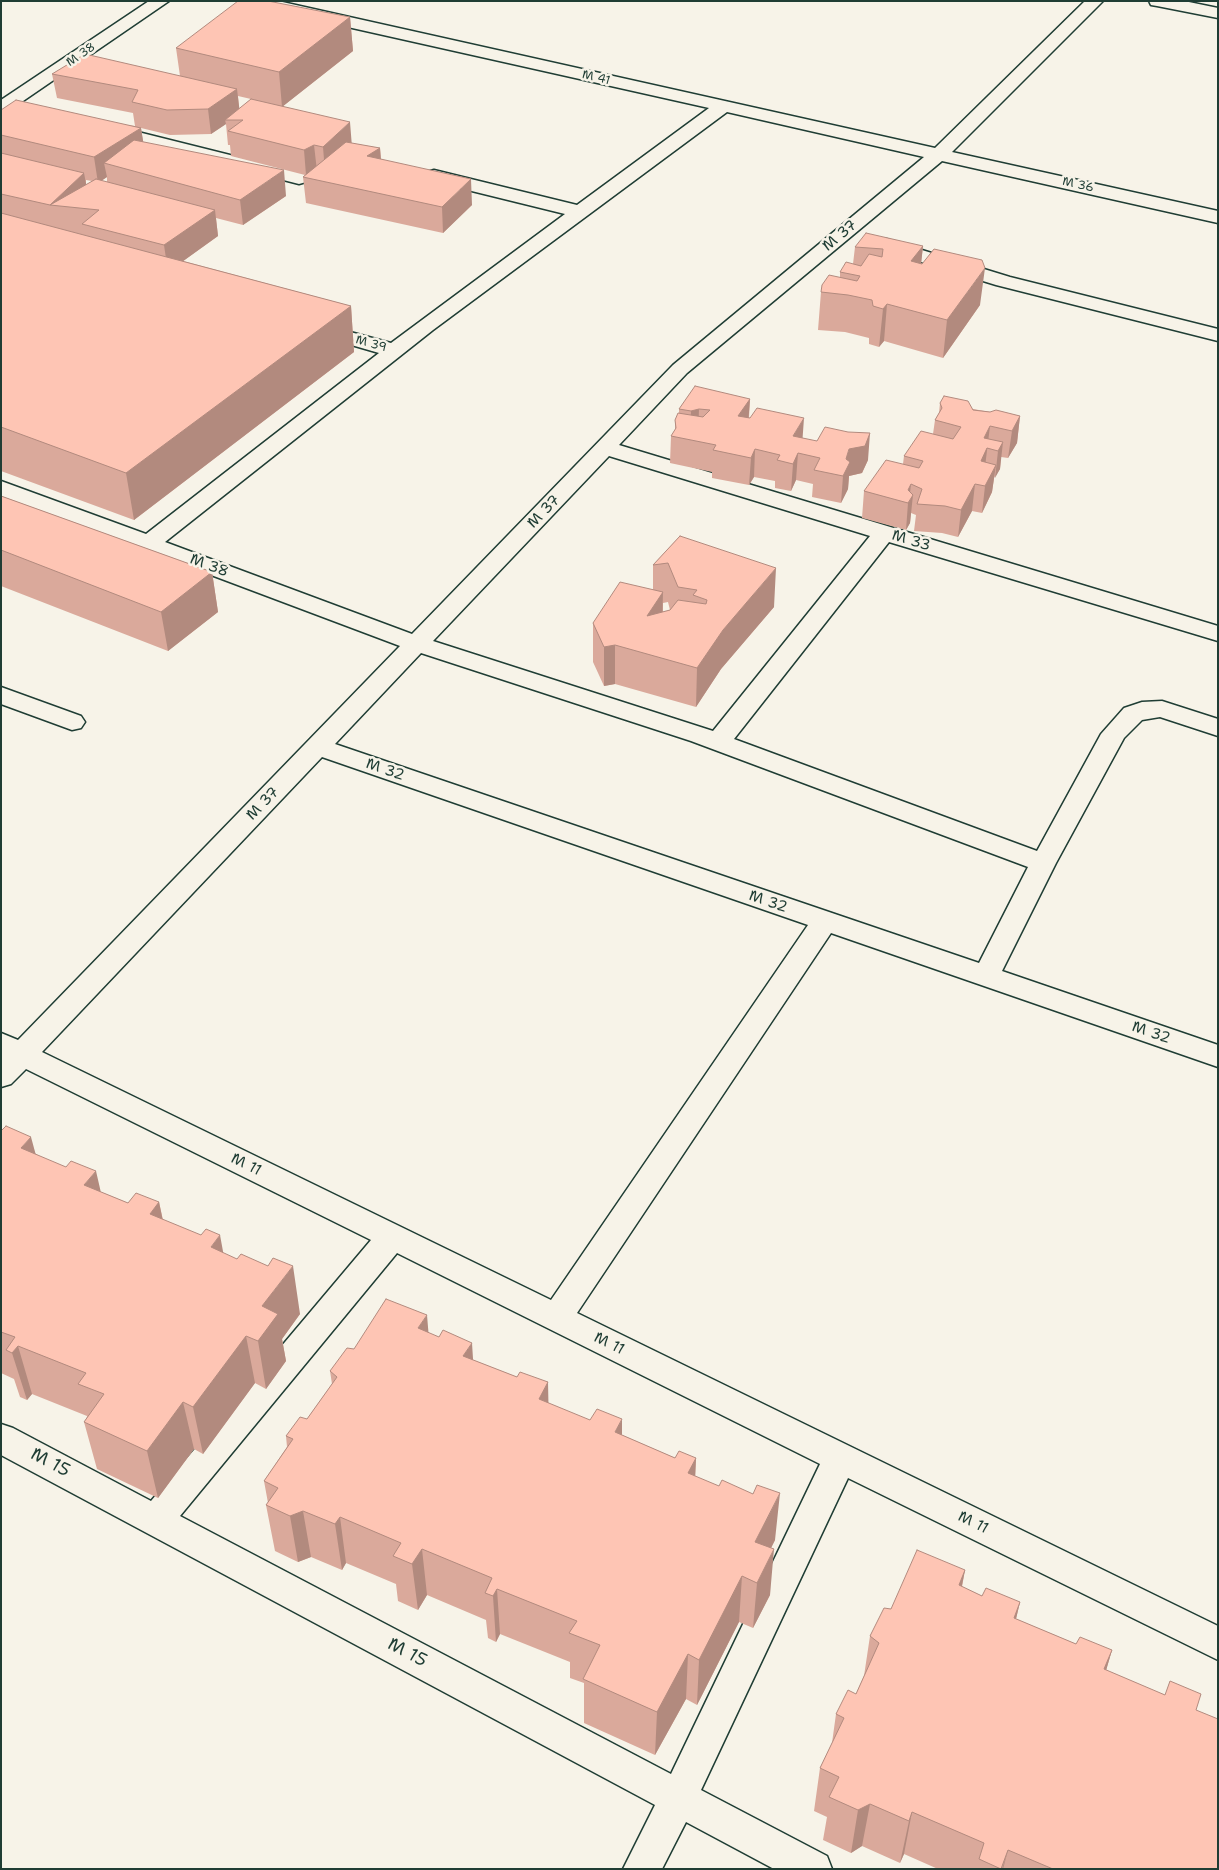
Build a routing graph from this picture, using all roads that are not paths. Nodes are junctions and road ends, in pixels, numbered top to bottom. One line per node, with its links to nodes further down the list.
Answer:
1 (161, 1): 6 (street, M 38)
2 (254, 1): 7 (street, M 41)
3 (1095, 1): 10 (street, M 37)
4 (1157, 1): 5 (street)
5 (1218, 13)
6 (5, 106): 8 (street)
7 (724, 106): 10 (street, M 41); 13 (street)
8 (27, 108)
9 (92, 125): 12 (street)
10 (939, 154): 14 (street, M 36); 15 (street, M 37)
11 (418, 172): 13 (street)
12 (299, 178)
13 (581, 212): 18 (street)
14 (1217, 215)
15 (860, 237): 17 (street); 19 (street, M 37)
16 (299, 324): 18 (street, M 39)
17 (1218, 335)
18 (395, 350): 22 (street)
19 (605, 448): 21 (street, M 33); 24 (street, M 37)
20 (1, 488): 22 (street, M 38)
21 (884, 533): 23 (street, M 33); 28 (street)
22 (149, 543): 24 (street, M 38)
23 (1218, 634)
24 (417, 644): 28 (street, M 38); 29 (street, M 37)
25 (1, 695): 26 (street)
26 (72, 722)
27 (1218, 728): 30 (street)
28 (718, 742): 30 (street, M 38)
29 (318, 747): 31 (street, M 32); 34 (street, M 37)
30 (1043, 864): 32 (street)
31 (825, 922): 32 (street, M 32); 36 (street)
32 (986, 976): 33 (street, M 32)
33 (1218, 1056)
34 (9, 1058): 35 (street, M 11)
35 (392, 1237): 36 (street, M 11); 39 (street)
36 (556, 1318): 38 (street, M 11)
37 (1, 1438): 39 (street, M 15)
38 (840, 1458): 40 (street, M 11); 41 (street)
39 (156, 1520): 41 (street, M 15)
40 (1218, 1644)
41 (679, 1797): 42 (street); 43 (street, M 15)
42 (642, 1869)
43 (813, 1869)

